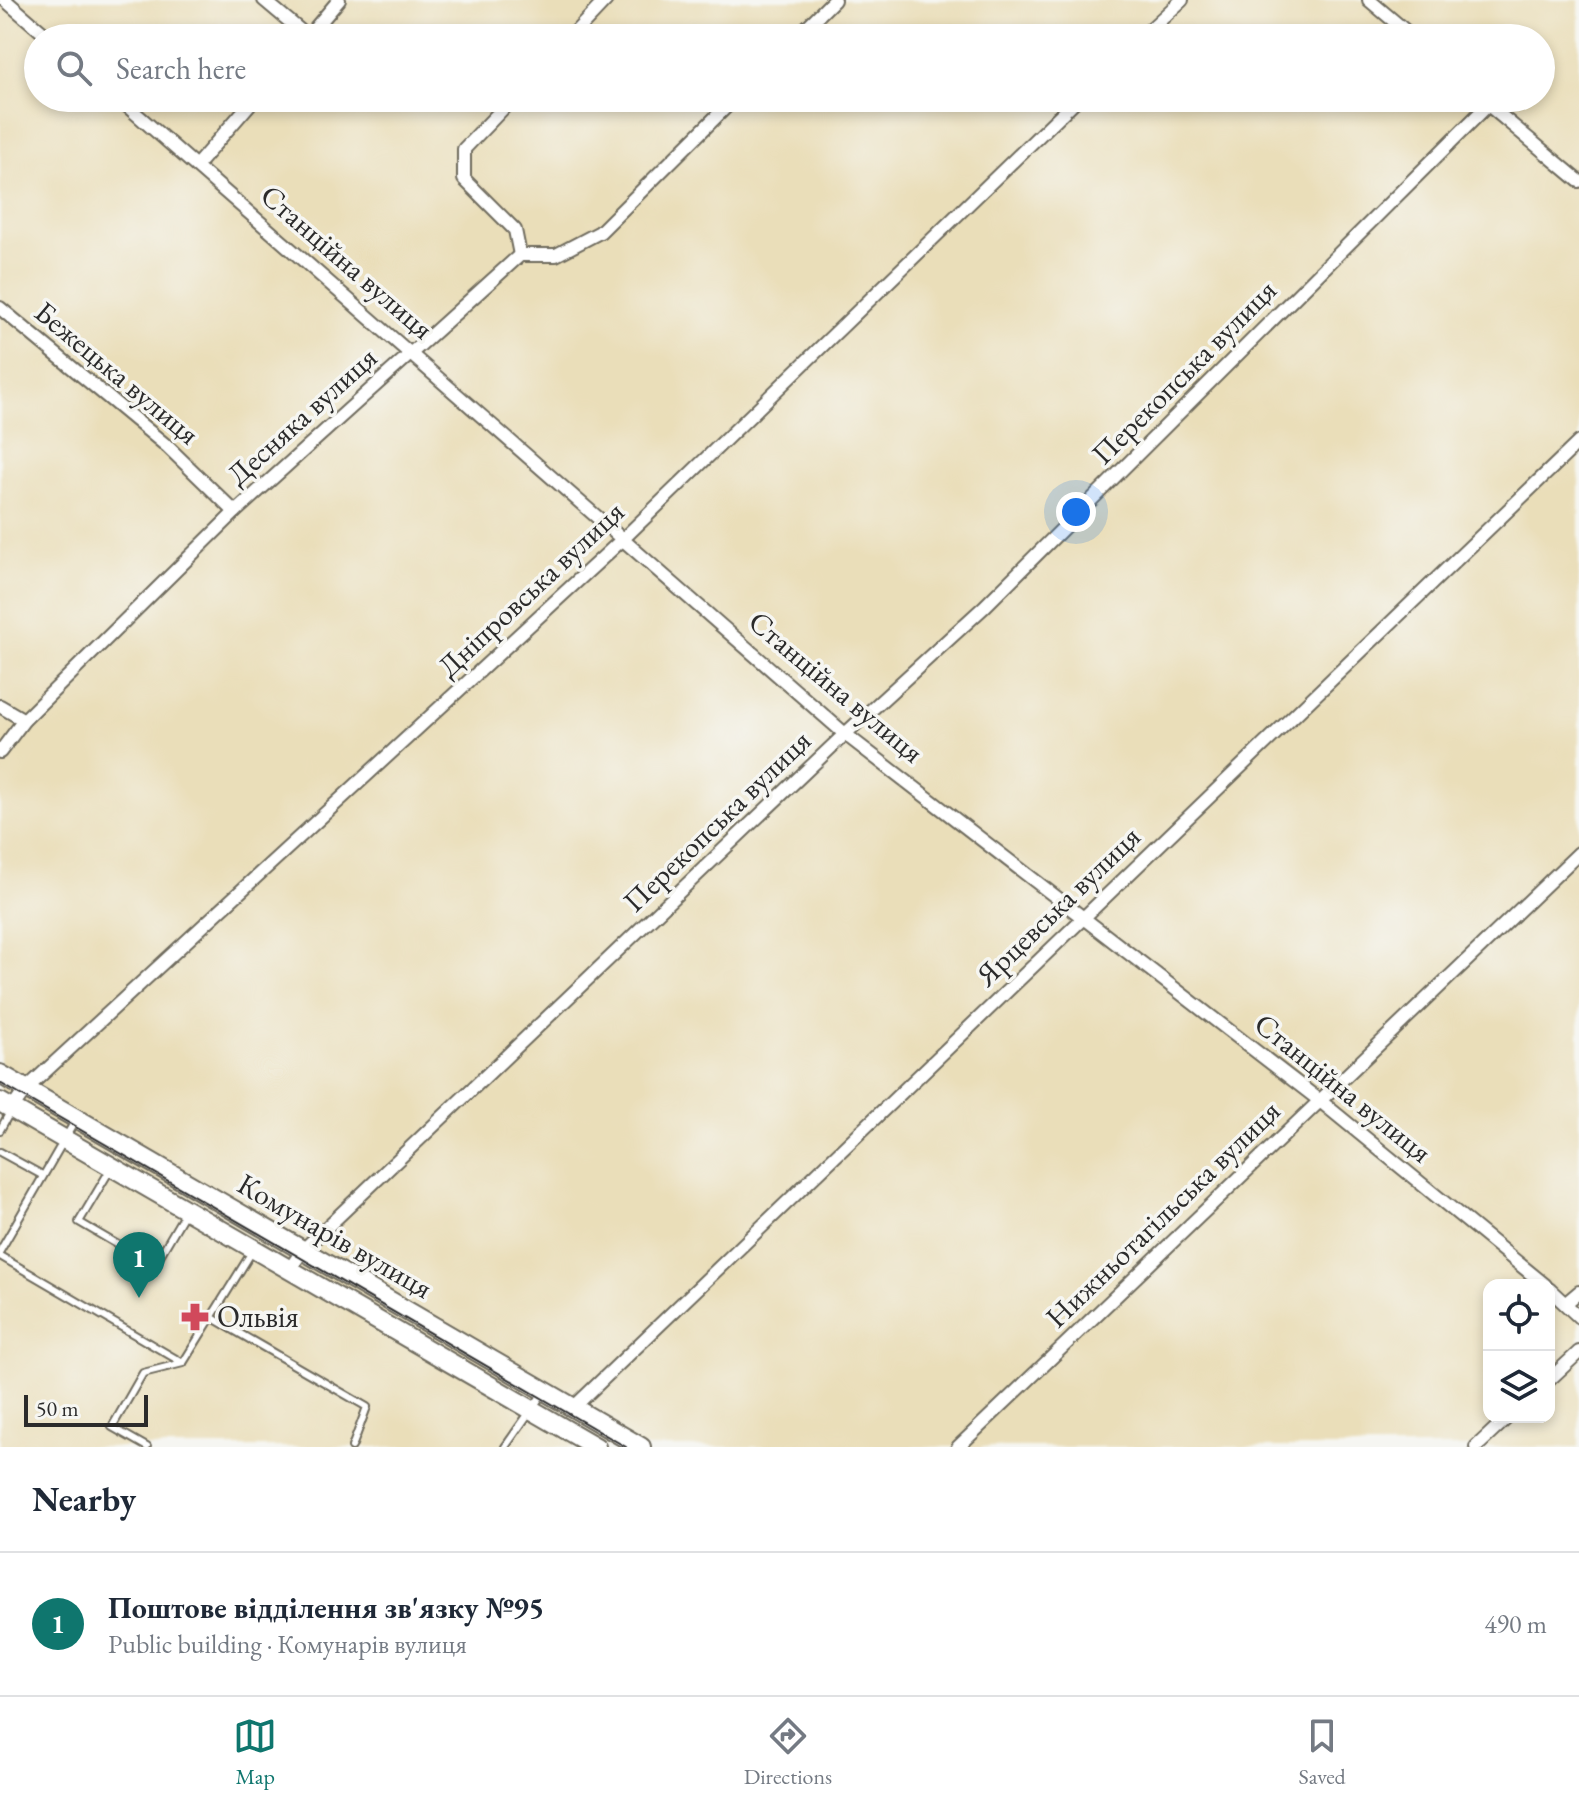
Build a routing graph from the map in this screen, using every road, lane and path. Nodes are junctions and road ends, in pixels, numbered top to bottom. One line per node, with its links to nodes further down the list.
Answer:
1 (5, 0): 8 (street)
2 (264, 0): 9 (street)
3 (339, 0): 10 (street)
4 (606, 0): 11 (street)
5 (834, 0): 12 (street)
6 (1182, 0): 13 (street)
7 (1369, 0): 14 (street)
8 (33, 24)
9 (291, 24)
10 (319, 24)
11 (583, 24)
12 (810, 24)
13 (1156, 24)
14 (1397, 24)
15 (134, 112): 22 (street, Станційна вулиця)
16 (243, 112): 22 (street)
17 (500, 112): 24 (street)
18 (721, 112): 24 (street)
19 (1064, 112): 29 (street, Дніпровська вулиця)
20 (1473, 112): 32 (street, Перекопська вулиця)
21 (1497, 112): 23 (street)
22 (196, 166): 26 (street, Станційна вулиця)
23 (1579, 181)
24 (520, 255): 26 (street, Десняка вулиця)
25 (0, 308): 28 (street, Бежецька вулиця)
26 (412, 353): 28 (street, Десняка вулиця); 29 (street, Станційна вулиця)
27 (1579, 442): 35 (street, Ярцевська вулиця)
28 (235, 512): 31 (street, Десняка вулиця)
29 (624, 538): 32 (street, Станційна вулиця); 37 (street, Дніпровська вулиця)
30 (0, 706): 31 (street)
31 (24, 720): 33 (street, Десняка вулиця)
32 (845, 734): 35 (street, Станційна вулиця); 48 (street, Перекопська вулиця)
33 (0, 752)
34 (1579, 853): 38 (street, Нижньотагільська вулиця)
35 (1083, 918): 38 (street, Станційна вулиця); 61 (street, Ярцевська вулиця)
36 (0, 1074): 37 (street, Комунарів вулиця)
37 (26, 1089): 39 (street, Дніпровська вулиця); 40 (street, Комунарів вулиця)
38 (1319, 1100): 51 (street, Станційна вулиця); 69 (street, Нижньотагільська вулиця)
39 (6, 1106): 41 (lane); 42 (street, Комунарів вулиця)
40 (77, 1118): 42 (lane); 48 (street, Комунарів вулиця)
41 (0, 1130)
42 (64, 1139): 44 (street, Комунарів вулиця); 45 (lane)
43 (0, 1152): 45 (lane)
44 (111, 1167): 46 (street, Комунарів вулиця); 46 (lane)
45 (42, 1175): 49 (lane)
46 (187, 1210): 47 (street, Комунарів вулиця)
47 (253, 1249): 50 (street, Комунарів вулиця); 55 (lane)
48 (303, 1250): 50 (street, Перекопська вулиця); 60 (street, Комунарів вулиця)
49 (0, 1253): 58 (lane)
50 (289, 1270): 62 (street, Комунарів вулиця)
51 (1537, 1279)
52 (1579, 1292): 54 (street)
53 (1555, 1294): 54 (street, Станційна вулиця)
54 (1566, 1303): 56 (street, Станційна вулиця)
55 (211, 1317): 58 (lane); 65 (lane)
56 (1579, 1317)
57 (1579, 1352): 59 (street)
58 (183, 1363): 64 (lane)
59 (1555, 1374)
60 (546, 1391): 61 (street, Комунарів вулиця); 62 (lane)
61 (574, 1407): 68 (street, Комунарів вулиця)
62 (532, 1409): 66 (lane); 67 (street, Комунарів вулиця)
63 (1502, 1423): 70 (street)
64 (147, 1447)
65 (352, 1447)
66 (505, 1447)
67 (596, 1447)
68 (641, 1447)
69 (958, 1447)
70 (1476, 1447)

